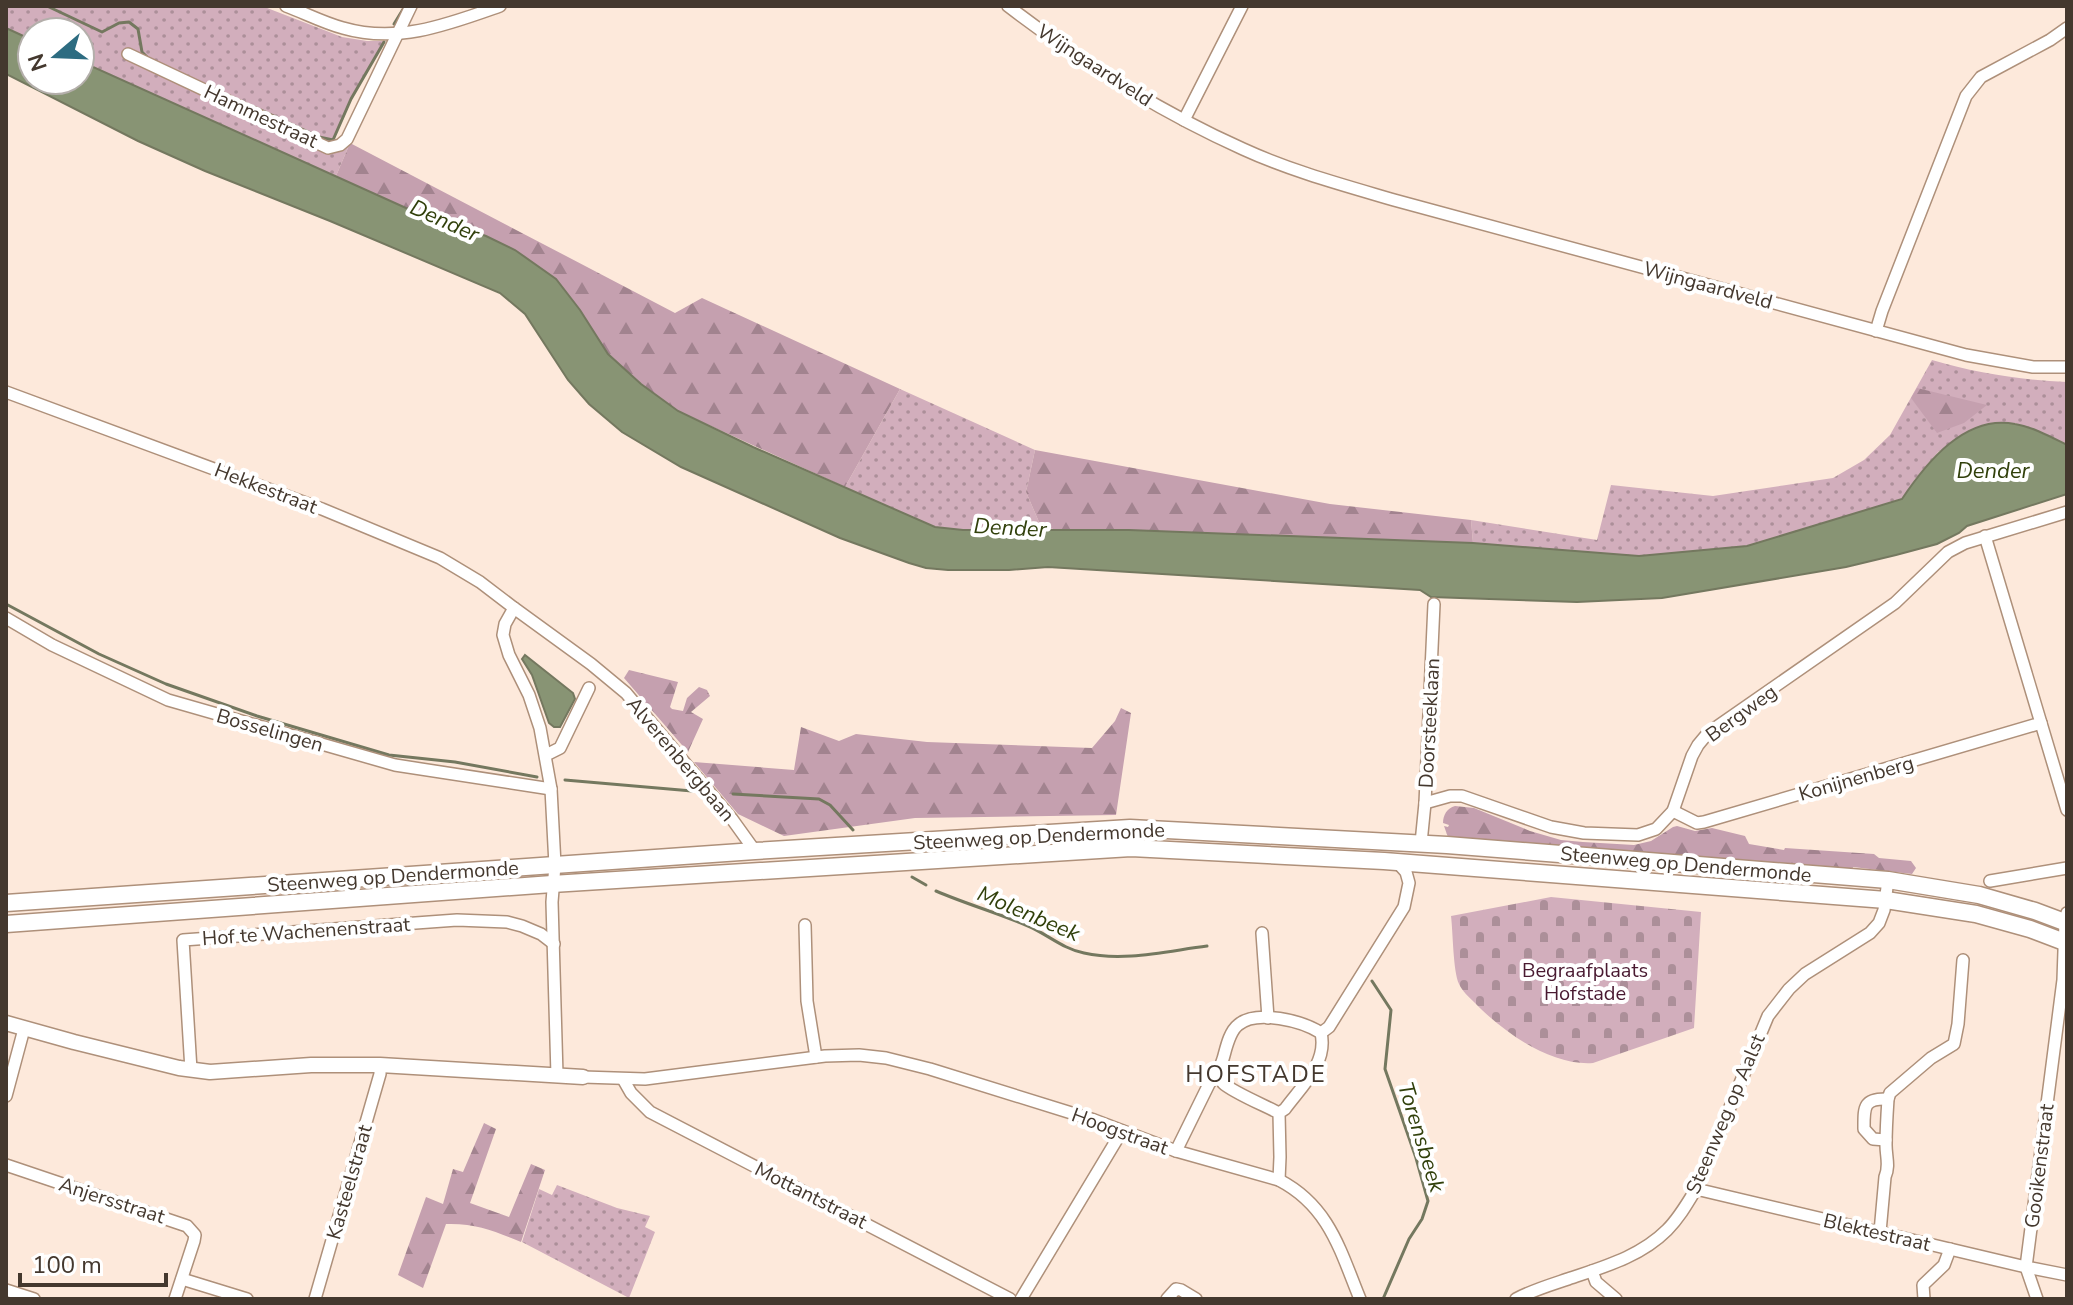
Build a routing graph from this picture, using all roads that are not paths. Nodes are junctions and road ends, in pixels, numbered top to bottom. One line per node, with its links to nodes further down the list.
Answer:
1 (286, 6): 7 (street)
2 (411, 6): 7 (street, Hammestraat)
3 (500, 6): 7 (street)
4 (1008, 6): 9 (street, Wijngaardveld)
5 (1242, 6): 9 (street)
6 (2067, 28): 10 (street)
7 (397, 34): 8 (street, Hammestraat)
8 (128, 54)
9 (1184, 120): 10 (street, Wijngaardveld)
10 (1876, 331): 11 (street, Wijngaardveld)
11 (2067, 367)
12 (6, 392): 16 (street, Hekkestraat)
13 (2067, 512): 14 (street, Bergweg)
14 (1985, 536): 20 (street); 25 (street, Bergweg)
15 (1434, 604): 23 (street, Doorsteeklaan)
16 (514, 608): 18 (street, Hekkestraat); 21 (street)
17 (6, 618): 22 (street, Bosselingen)
18 (602, 672): 27 (street, Alverenbergbaan)
19 (589, 688): 21 (street)
20 (2041, 723): 24 (street); 25 (street, Konijnenberg)
21 (546, 755): 22 (street)
22 (551, 789): 29 (street)
23 (1425, 803): 25 (street); 26 (street, Doorsteeklaan)
24 (2067, 810)
25 (1673, 811)
26 (1421, 843): 27 (main road, Steenweg op Dendermonde); 28 (main road); 30 (main road); 32 (main road, Steenweg op Dendermonde)
27 (755, 851): 29 (main road, Steenweg op Dendermonde)
28 (1391, 862): 30 (main road, Steenweg op Dendermonde); 34 (main road, Steenweg op Dendermonde); 47 (street)
29 (555, 865): 34 (street); 36 (main road, Steenweg op Dendermonde)
30 (1445, 866): 35 (main road, Steenweg op Dendermonde)
31 (2067, 868): 33 (street)
32 (1888, 880): 35 (street, Steenweg op Aalst); 37 (main road, Steenweg op Dendermonde)
33 (1990, 881)
34 (552, 884): 38 (main road, Steenweg op Dendermonde); 42 (street)
35 (1886, 900): 41 (main road, Steenweg op Dendermonde); 63 (street, Steenweg op Aalst)
36 (6, 903)
37 (2066, 920): 41 (street, Gooikenstraat)
38 (6, 924)
39 (805, 925): 48 (street)
40 (1262, 933): 44 (street)
41 (2066, 942): 66 (street, Gooikenstraat)
42 (554, 944): 50 (street, Hof te Wachenenstraat); 52 (street)
43 (1963, 960): 56 (street)
44 (1268, 1018): 47 (street); 51 (street)
45 (6, 1023): 46 (street)
46 (24, 1029): 50 (street); 55 (street)
47 (1325, 1030): 57 (street)
48 (816, 1057): 54 (street, Hoogstraat); 58 (street, Hoogstraat)
49 (380, 1065): 50 (street); 52 (street); 74 (street, Kasteelstraat)
50 (191, 1070)
51 (1219, 1070): 57 (street); 60 (street)
52 (557, 1075): 53 (street)
53 (583, 1077): 54 (street, Hoogstraat)
54 (623, 1079): 75 (street, Mottantstraat)
55 (6, 1096)
56 (1888, 1099): 59 (street); 59 (street)
57 (1279, 1113): 62 (street)
58 (1122, 1131): 60 (street, Hoogstraat); 76 (street)
59 (1886, 1140): 64 (street)
60 (1176, 1151): 62 (street, Hoogstraat)
61 (6, 1165): 69 (street, Anjersstraat)
62 (1279, 1180): 79 (street, Hoogstraat)
63 (1696, 1189): 64 (street, Blektestraat); 67 (street, Steenweg op Aalst)
64 (1880, 1232): 65 (street, Blektestraat)
65 (1950, 1249): 66 (street, Blektestraat); 82 (street)
66 (2026, 1267): 68 (street, Blektestraat); 83 (street)
67 (1592, 1271): 80 (street, Steenweg op Aalst); 81 (street)
68 (2067, 1275)
69 (182, 1279): 72 (street, Anjersstraat); 73 (street)
70 (6, 1290): 71 (street)
71 (34, 1299)
72 (175, 1299)
73 (247, 1299)
74 (315, 1299)
75 (1010, 1299)
76 (1021, 1299)
77 (1167, 1299): 78 (street)
78 (1196, 1299)
79 (1360, 1299)
80 (1516, 1299)
81 (1616, 1299)
82 (1924, 1299)
83 (2037, 1299)

